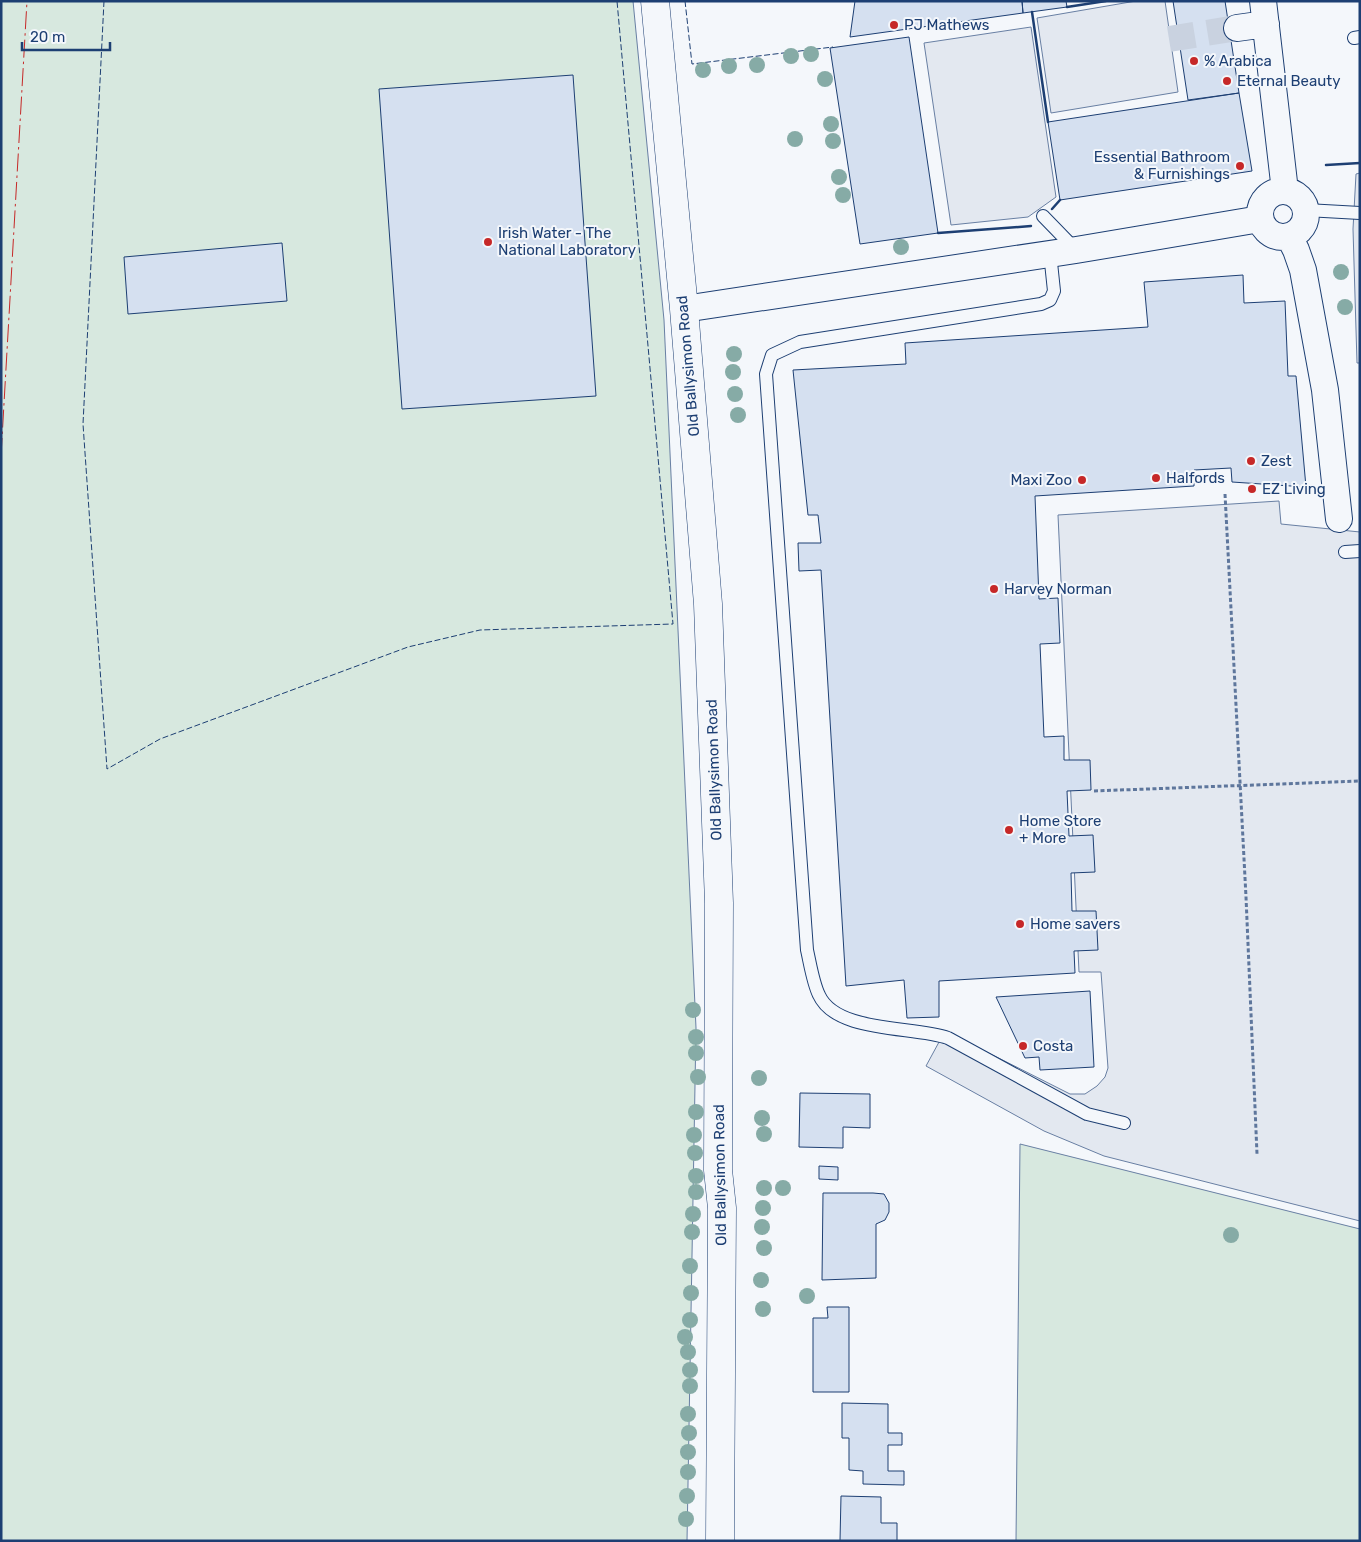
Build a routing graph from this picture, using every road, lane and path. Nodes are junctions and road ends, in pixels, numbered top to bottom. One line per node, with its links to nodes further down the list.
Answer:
1 (655, 1): 12 (street, Old Ballysimon Road)
2 (1265, 13): 3 (street); 4 (street)
3 (1237, 28)
4 (1285, 191): 5 (street); 8 (street)
5 (1306, 210): 6 (lane); 9 (street)
6 (1360, 213)
7 (1043, 216): 10 (lane)
8 (1260, 219): 9 (street); 10 (street)
9 (1289, 236): 14 (street)
10 (1076, 250): 11 (street)
11 (1050, 254): 12 (street); 20 (lane)
12 (684, 309): 22 (street, Old Ballysimon Road)
13 (1225, 494): 18 (path)
14 (1339, 519)
15 (1360, 551): 16 (lane)
16 (1345, 552)
17 (1360, 781): 18 (path)
18 (1240, 786): 19 (path); 21 (path)
19 (1094, 791)
20 (1124, 1123)
21 (1257, 1154)
22 (720, 1541)

